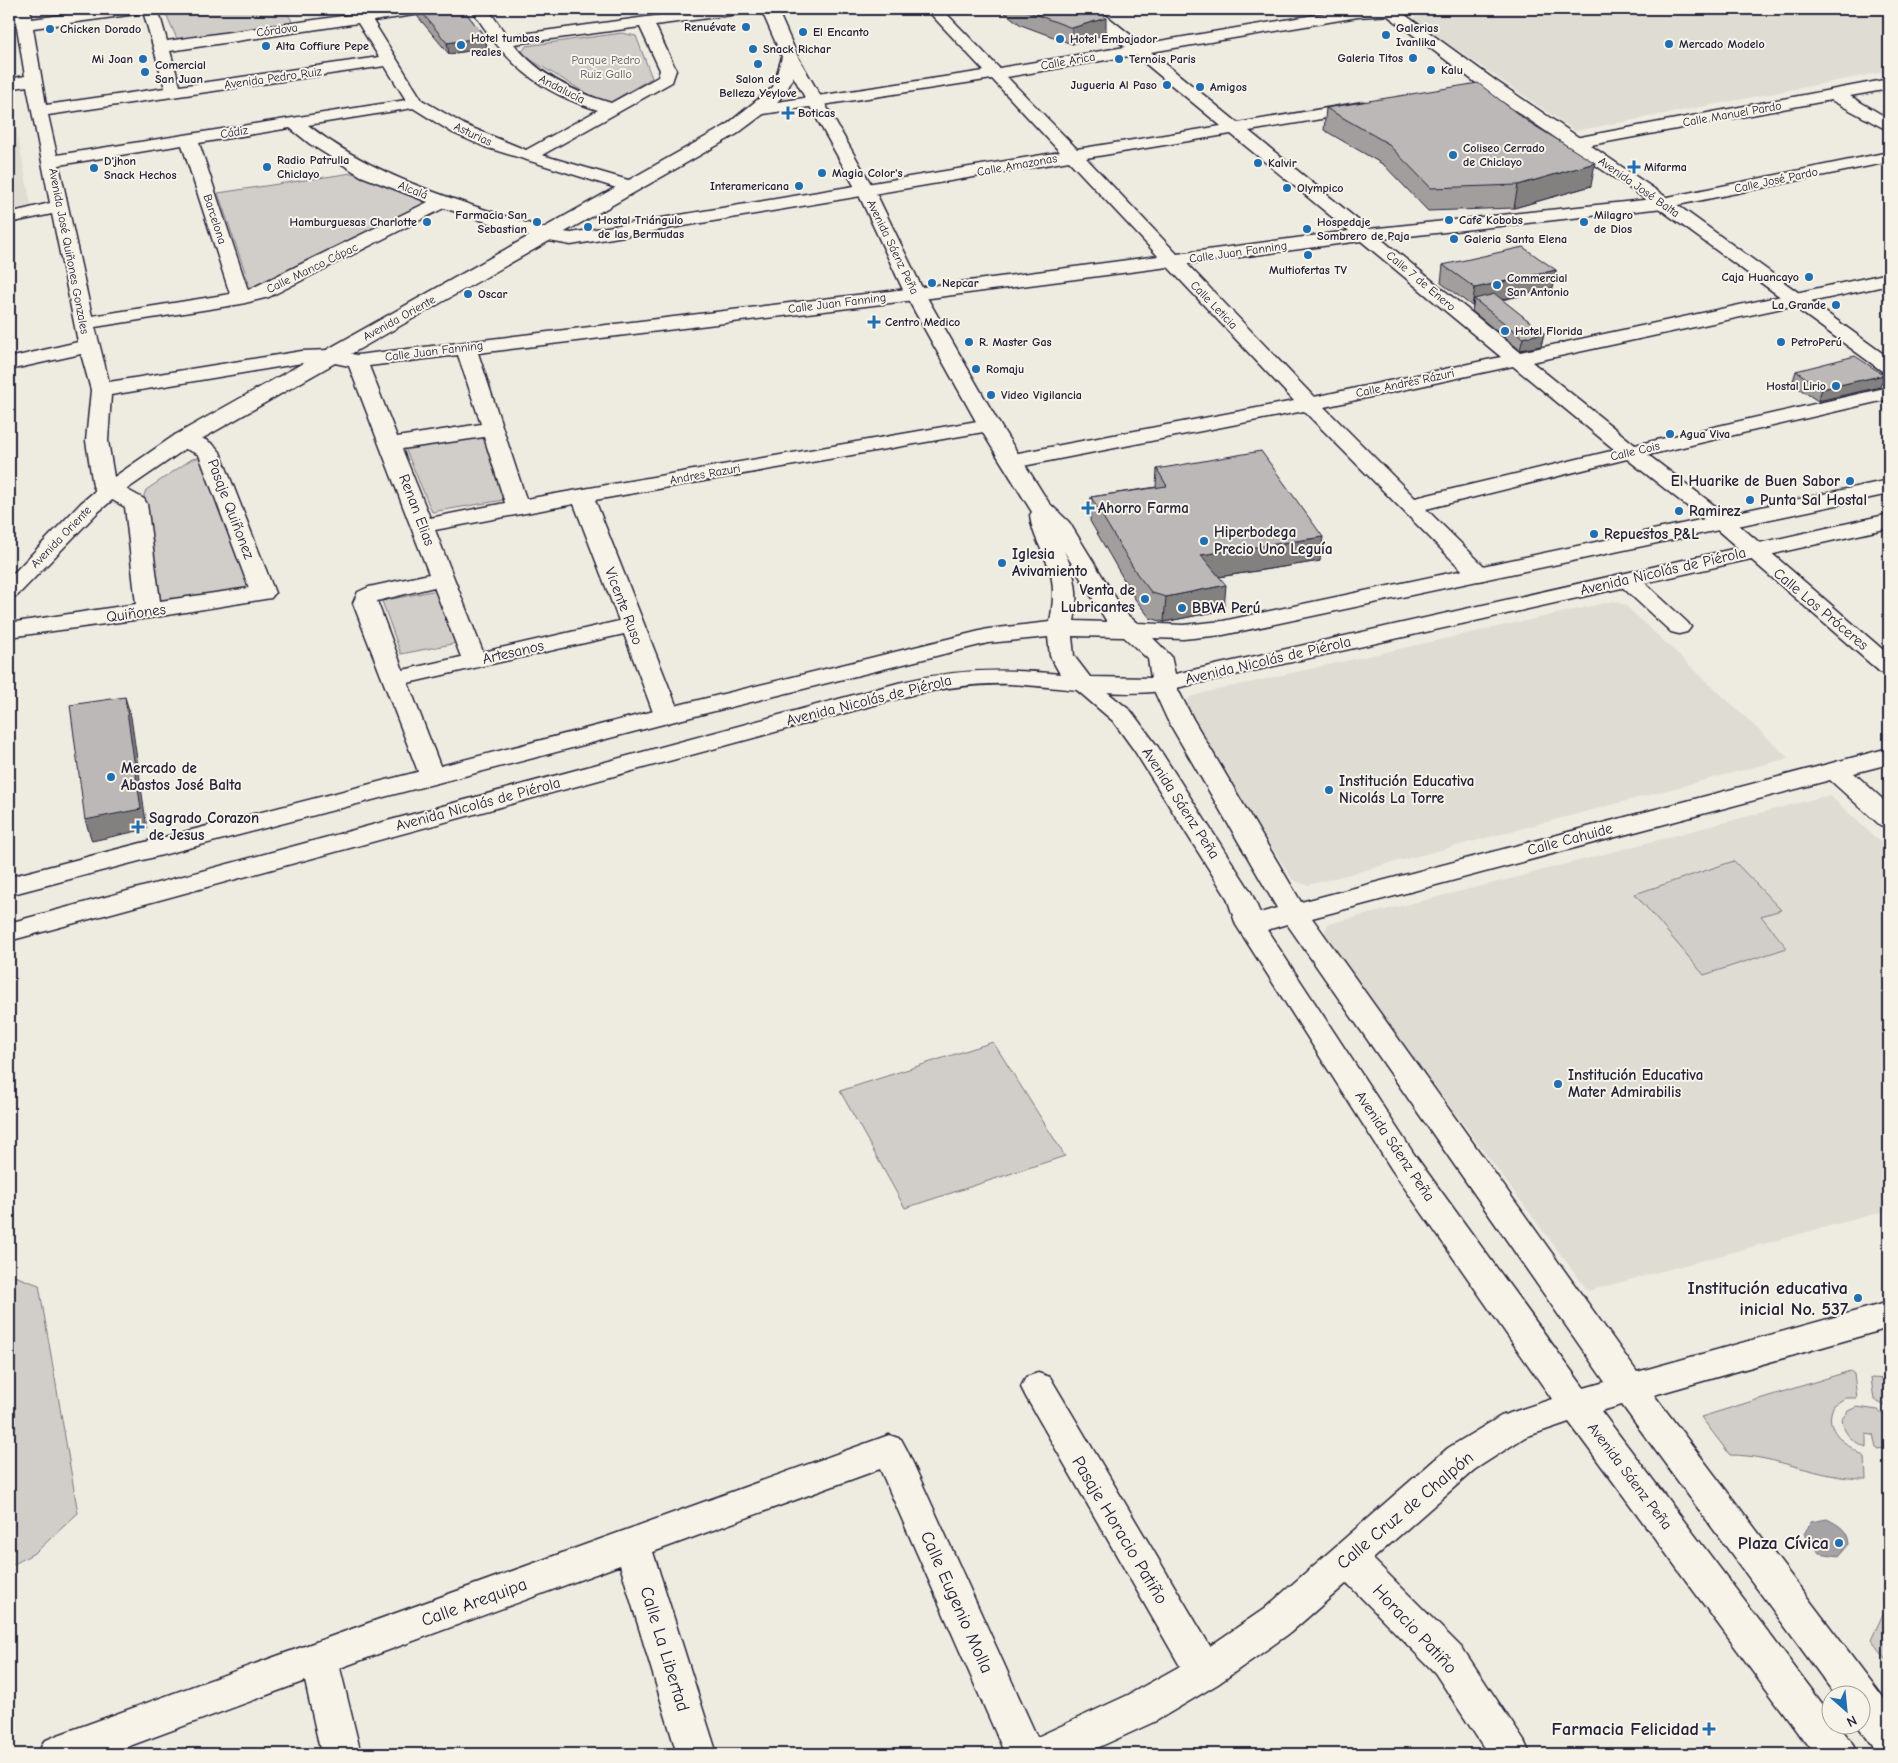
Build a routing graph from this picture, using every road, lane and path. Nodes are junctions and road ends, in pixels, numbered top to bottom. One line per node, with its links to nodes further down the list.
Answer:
1 (136, 9): 12 (street)
2 (150, 9): 17 (street)
3 (421, 9): 13 (street, Córdova)
4 (480, 9): 16 (street, Andalucía)
5 (608, 9): 15 (street)
6 (739, 9): 14 (street)
7 (769, 9): 19 (street, Avenida Sáenz Peña)
8 (934, 9): 21 (street, Calle Leticia)
9 (1089, 9): 18 (street, Calle 7 de Enero)
10 (1409, 9): 11 (street, Calle Arica)
11 (1389, 10): 18 (street, Calle Arica); 25 (street, Avenida José Balta)
12 (22, 17): 22 (street, Avenida José Quiñones Gonzales)
13 (363, 18): 17 (street, Córdova); 20 (street, Asturias)
14 (645, 21): 15 (street); 32 (street)
15 (620, 24): 16 (street)
16 (504, 41): 32 (street, Andalucía)
17 (162, 47): 27 (street)
18 (1138, 49): 21 (street, Calle Arica); 37 (street, Calle 7 de Enero)
19 (790, 56): 29 (street, Avenida Sáenz Peña); 33 (street, Avenida Oriente)
20 (388, 61): 27 (street, Avenida Pedro Ruiz); 30 (street, Asturias)
21 (995, 74): 29 (street, Calle Arica); 41 (street, Calle Leticia)
22 (33, 80): 23 (street); 34 (street, Avenida José Quiñones Gonzales)
23 (9, 84)
24 (1889, 84): 28 (street, Calle Manuel Pardo)
25 (1490, 86): 26 (street); 39 (street, Avenida José Balta)
26 (1470, 89)
27 (174, 92): 34 (street, Avenida Pedro Ruiz)
28 (1835, 95): 36 (street); 39 (street, Calle Manuel Pardo)
29 (815, 100): 33 (street, Calle Arica); 45 (street, Avenida Sáenz Peña)
30 (416, 103): 35 (street, Cádiz); 40 (street, Asturias)
31 (1382, 104): 37 (street, Calle Amazonas)
32 (614, 110): 40 (street)
33 (757, 110): 44 (street, Avenida Oriente)
34 (40, 111): 43 (street, Avenida José Quiñones Gonzales)
35 (294, 122): 38 (street, Cádiz); 46 (street, Alcalá)
36 (1889, 126)
37 (1236, 129): 41 (street, Calle Amazonas); 51 (street, Calle 7 de Enero)
38 (189, 139): 43 (street, Cádiz); 55 (street, Barcelona)
39 (1575, 144): 47 (street, Avenida José Balta)
40 (527, 156): 44 (street, Asturias)
41 (1073, 156): 45 (street, Calle Amazonas); 52 (street, Calle Leticia)
42 (1889, 157): 47 (street, Calle José Pardo)
43 (51, 161): 48 (street, Avenida José Quiñones Gonzales)
44 (629, 186): 50 (street, Avenida Oriente)
45 (866, 192): 50 (street, Calle Amazonas); 54 (street, Avenida Sáenz Peña)
46 (443, 202): 50 (street, Alcalá); 55 (street, Calle Manco Cápac)
47 (1663, 203): 51 (street, Calle Juan Fanning); 56 (street, Avenida José Balta)
48 (61, 206): 49 (street); 57 (street, Avenida José Quiñones Gonzales)
49 (9, 218)
50 (545, 235): 60 (street, Avenida Oriente)
51 (1365, 235): 52 (street, Calle Juan Fanning); 61 (street, Calle 7 de Enero)
52 (1172, 260): 54 (street, Calle Juan Fanning); 67 (street, Calle Leticia)
53 (1889, 279): 56 (street, Calle Andrés Rázuri)
54 (915, 294): 59 (street, Calle Juan Fanning); 68 (street, Avenida Sáenz Peña)
55 (242, 298): 57 (street, Calle Manco Cápac)
56 (1796, 300): 61 (street, Calle Andrés Rázuri); 64 (street, Avenida José Balta)
57 (84, 323): 58 (street, Avenida José Quiñones Gonzales)
58 (89, 346): 63 (street); 65 (street, Avenida José Quiñones Gonzales)
59 (466, 347): 62 (street, Calle Juan Fanning); 69 (street)
60 (330, 356): 62 (street, Calle Juan Fanning); 65 (street, Calle Juan Fanning); 70 (street, Avenida Oriente)
61 (1516, 359): 67 (street, Calle Andrés Rázuri); 72 (street, Calle 7 de Enero)
62 (357, 361): 71 (street, Renan Elias)
63 (9, 364)
64 (1889, 367)
65 (100, 390): 75 (street, Avenida José Quiñones Gonzales)
66 (1889, 393): 72 (street, Calle Cois)
67 (1310, 404): 73 (street, Calle Andrés Rázuri); 77 (street, Calle Leticia)
68 (989, 426): 73 (street, Avenida Sáenz Peña); 76 (street, Andres Razuri)
69 (492, 429): 71 (street); 78 (street)
70 (183, 440): 75 (street, Avenida Oriente); 88 (street, Pasaje Quiñonez)
71 (391, 444): 82 (street, Renan Elias)
72 (1631, 452): 77 (street, Calle Cois); 81 (street, Calle 7 de Enero)
73 (1013, 461): 79 (street, Avenida Sáenz Peña)
74 (1889, 487): 81 (street)
75 (109, 491): 87 (street, Avenida Oriente); 89 (street)
76 (582, 496): 78 (street, Andres Razuri); 90 (street, Vicente Ruso)
77 (1411, 506): 84 (street, Calle Leticia)
78 (518, 507): 82 (street, Andres Razuri)
79 (1040, 507): 92 (street, Avenida Sáenz Peña); 94 (street, Avenida Sáenz Peña)
80 (1889, 521): 83 (street, Avenida Nicolás de Piérola)
81 (1723, 523): 83 (street, Calle 7 de Enero); 84 (street)
82 (422, 526): 85 (street, Renan Elias)
83 (1754, 551): 86 (street, Avenida Nicolás de Piérola); 96 (street, Calle Los Próceres)
84 (1479, 574): 94 (street)
85 (443, 578): 95 (street, Renan Elias); 97 (street)
86 (1628, 580): 91 (street); 98 (street, Avenida Nicolás de Piérola)
87 (9, 590)
88 (263, 594): 89 (street, Quiñones)
89 (149, 611): 93 (street, Quiñones)
90 (632, 625): 95 (street, Artesanos); 100 (street, Vicente Ruso)
91 (1679, 627)
92 (1061, 629): 94 (street); 99 (street, Avenida Sáenz Peña); 100 (street)
93 (9, 630)
94 (1130, 632): 98 (street, Avenida Sáenz Peña)
95 (474, 660): 97 (street, Artesanos)
96 (1889, 666)
97 (395, 679): 103 (street)
98 (1163, 684): 99 (street, Avenida Nicolás de Piérola); 106 (street, Avenida Sáenz Peña)
99 (1083, 685): 107 (street, Avenida Sáenz Peña); 108 (street, Avenida Nicolás de Piérola)
100 (667, 715): 103 (street)
101 (1889, 756): 102 (street, Calle Cahuide)
102 (1835, 770): 104 (street); 106 (street, Calle Cahuide)
103 (431, 776): 105 (street)
104 (1889, 819)
105 (9, 886)
106 (1293, 912): 107 (street, Calle Cahuide); 111 (street, Avenida Sáenz Peña)
107 (1250, 925): 112 (street, Avenida Sáenz Peña)
108 (9, 932)
109 (1889, 1315): 111 (street, Calle Cruz de Chalpón)
110 (1038, 1386): 117 (street, Pasaje Horacio Patiño)
111 (1629, 1388): 112 (street, Calle Cruz de Chalpón); 118 (street, Avenida Sáenz Peña)
112 (1577, 1406): 115 (street, Calle Cruz de Chalpón); 127 (street, Avenida Sáenz Peña)
113 (889, 1450): 114 (street, Calle Arequipa); 124 (street, Calle Eugenio Molla)
114 (632, 1544): 116 (street, Calle Arequipa); 123 (street, Calle La Libertad)
115 (1347, 1558): 117 (street, Calle Cruz de Chalpón); 126 (street, Horacio Patiño)
116 (319, 1659): 121 (street, Calle Arequipa); 122 (street)
117 (1204, 1672): 125 (street, Calle Cruz de Chalpón)
118 (1852, 1686)
119 (1870, 1710): 120 (street, Avenida Sáenz Peña)
120 (1889, 1736)
121 (58, 1754)
122 (341, 1754)
123 (697, 1754)
124 (1025, 1754)
125 (1042, 1754)
126 (1510, 1754)
127 (1837, 1754)

